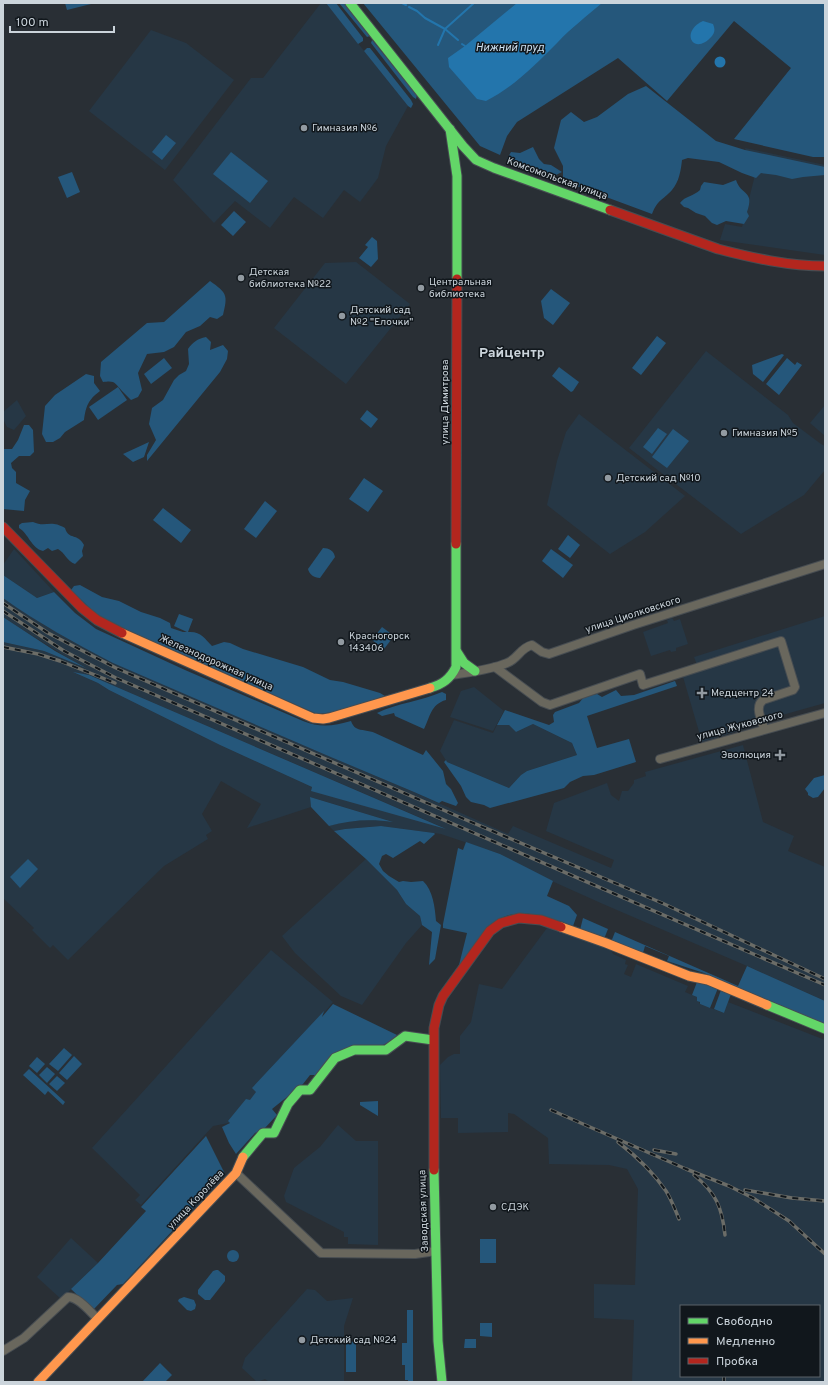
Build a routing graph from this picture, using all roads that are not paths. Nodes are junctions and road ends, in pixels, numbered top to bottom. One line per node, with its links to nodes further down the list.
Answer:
1 (350, 3): 2 (street, Комсомольская улица)
2 (450, 129): 3 (street, Комсомольская улица); 4 (street, улица Димитрова)
3 (476, 160): 4 (street); 5 (street, Комсомольская улица)
4 (456, 172): 8 (street, улица Димитрова)
5 (825, 266)
6 (3, 527): 11 (street, Железнодорожная улица)
7 (825, 564): 9 (street, улица Циолковского)
8 (456, 652): 10 (street); 11 (street, улица Димитрова)
9 (495, 667): 10 (street, улица Циолковского); 13 (street)
10 (475, 671): 11 (street, улица Циолковского)
11 (452, 675)
12 (825, 713): 13 (street, улица Жуковского)
13 (764, 729): 14 (street, улица Жуковского)
14 (660, 759)
15 (825, 1029): 16 (street, Заводская улица)
16 (434, 1040): 17 (street, улица Королёва); 18 (street, Заводская улица)
17 (236, 1173): 18 (street); 19 (street, улица Королёва)
18 (436, 1251): 22 (street, Заводская улица)
19 (98, 1319): 20 (street); 21 (street, улица Королёва)
20 (3, 1351)
21 (38, 1382)
22 (442, 1382)

